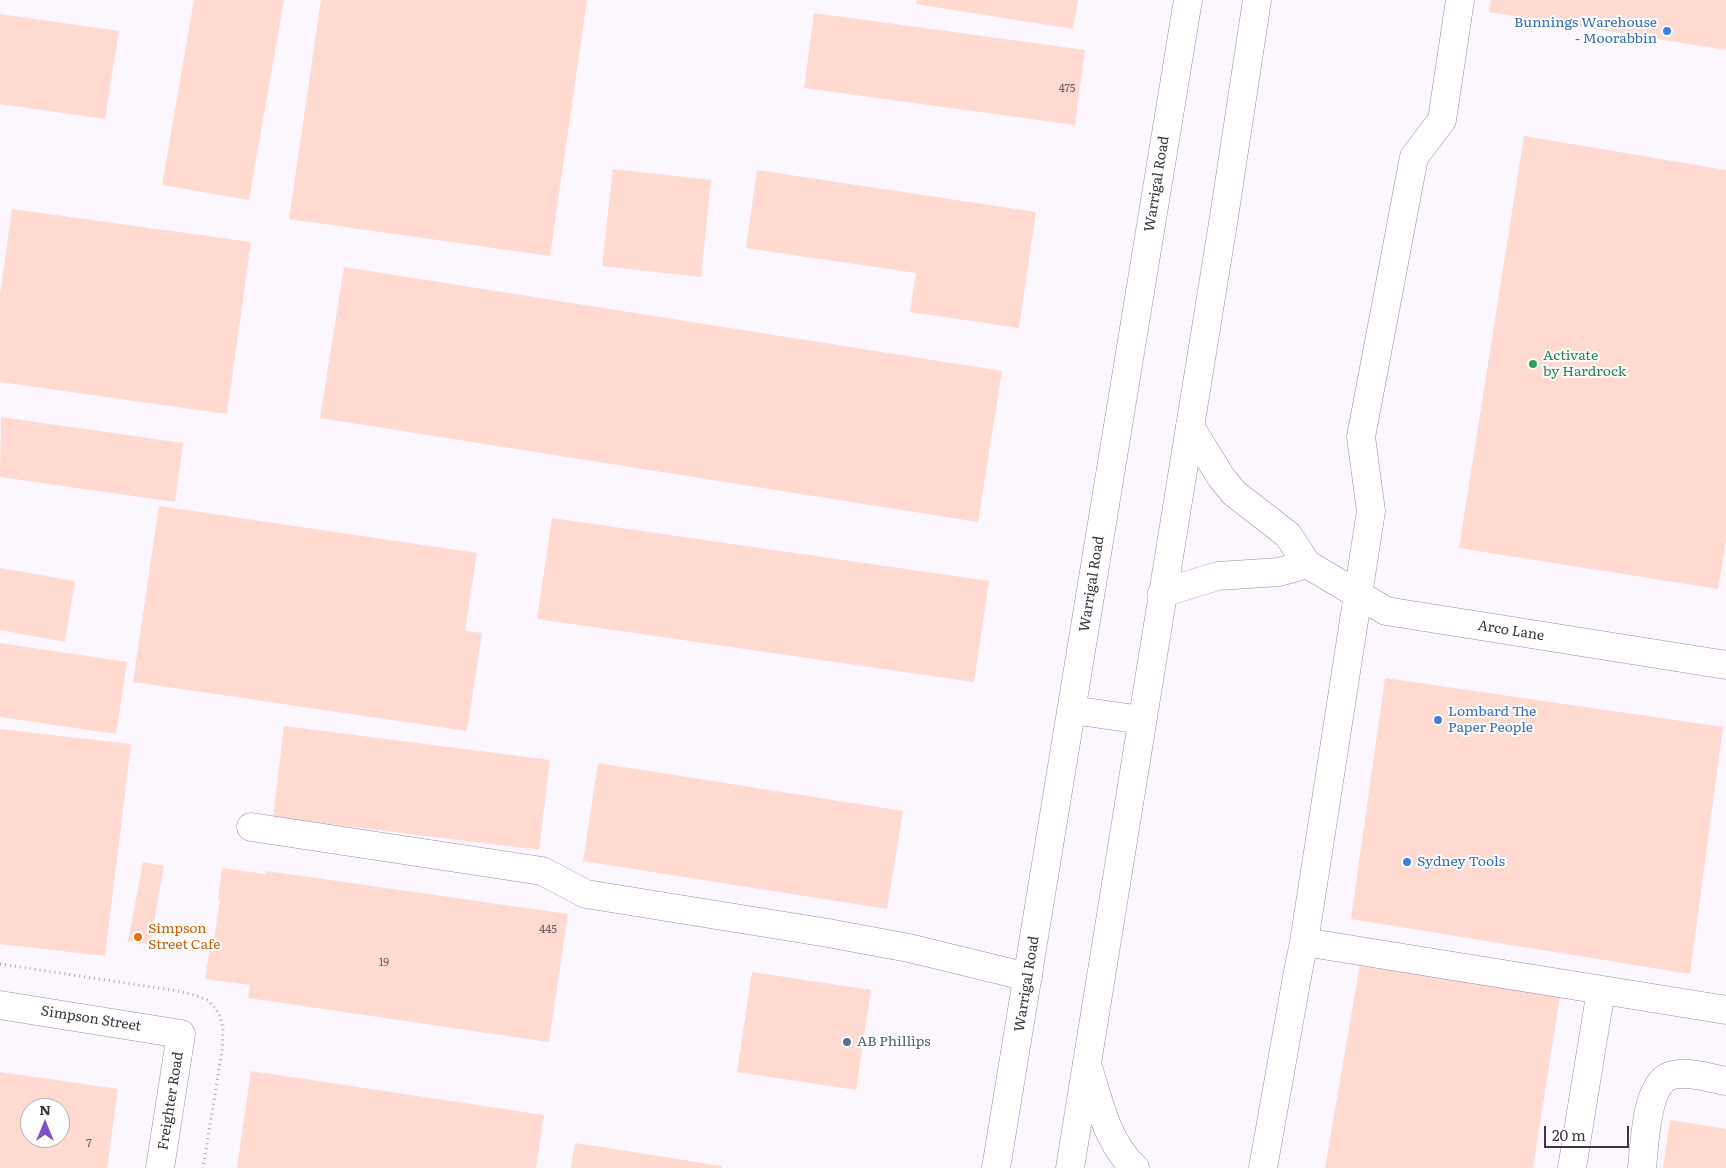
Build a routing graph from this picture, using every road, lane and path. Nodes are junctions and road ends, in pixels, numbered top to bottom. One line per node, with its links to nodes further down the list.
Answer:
1 (1188, 0): 9 (main road, Warrigal Road)
2 (1257, 0): 4 (main road)
3 (1460, 0): 7 (main road)
4 (1190, 427): 5 (main road, Arco Lane); 6 (main road)
5 (1307, 564): 6 (main road); 7 (main road, Arco Lane)
6 (1162, 593): 10 (main road)
7 (1357, 594): 8 (main road, Arco Lane); 12 (main road)
8 (1726, 665)
9 (1072, 710): 10 (main road); 13 (main road, Warrigal Road)
10 (1142, 720): 18 (main road)
11 (251, 826): 13 (main road)
12 (1304, 942): 14 (main road); 24 (main road)
13 (1028, 977): 21 (main road, Warrigal Road)
14 (1601, 990): 16 (main road); 25 (main road)
15 (0, 1005): 17 (main road, Simpson Street)
16 (1726, 1010)
17 (182, 1034): 20 (main road, Freighter Road)
18 (1087, 1064): 22 (main road); 23 (main road)
19 (1726, 1081): 26 (main road)
20 (160, 1168)
21 (996, 1168)
22 (1070, 1168)
23 (1135, 1168)
24 (1263, 1168)
25 (1572, 1168)
26 (1642, 1168)

